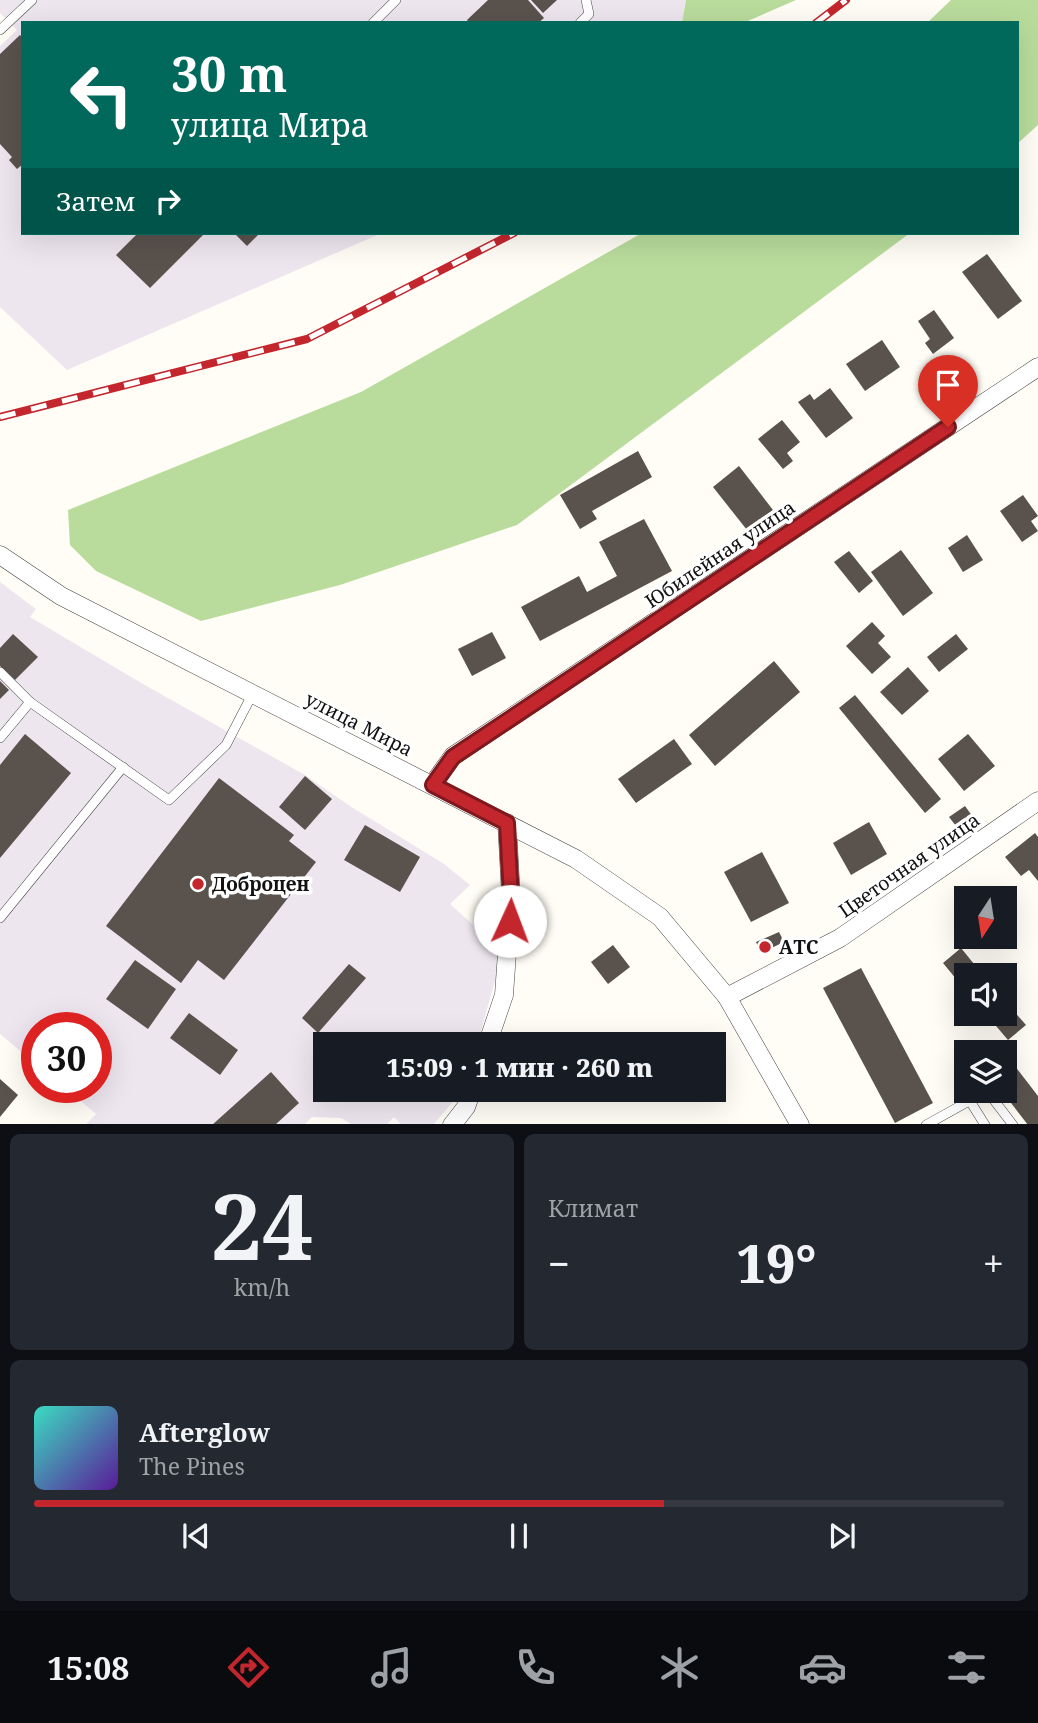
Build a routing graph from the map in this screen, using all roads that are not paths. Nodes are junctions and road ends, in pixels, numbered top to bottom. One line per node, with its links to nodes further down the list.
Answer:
1 (32, 0): 6 (lane)
2 (396, 0): 4 (lane)
3 (586, 0): 5 (lane)
4 (375, 21)
5 (582, 21)
6 (0, 30)
7 (1038, 367): 14 (street, Юбилейная улица)
8 (0, 555): 10 (street, улица Мира)
9 (0, 672): 11 (lane)
10 (253, 693): 13 (lane); 14 (street, улица Мира)
11 (30, 702): 12 (lane); 13 (lane)
12 (0, 737)
13 (123, 767): 17 (lane)
14 (433, 785): 16 (street, улица Мира)
15 (1038, 801): 18 (street, Цветочная улица)
16 (507, 823): 18 (street, улица Мира); 19 (street)
17 (0, 918)
18 (727, 997): 24 (street, улица Мира)
19 (491, 1032)
20 (468, 1102): 25 (street)
21 (966, 1103): 26 (lane)
22 (971, 1103): 27 (lane)
23 (997, 1103): 28 (lane)
24 (795, 1123)
25 (453, 1124)
26 (928, 1124)
27 (984, 1124)
28 (1012, 1124)

